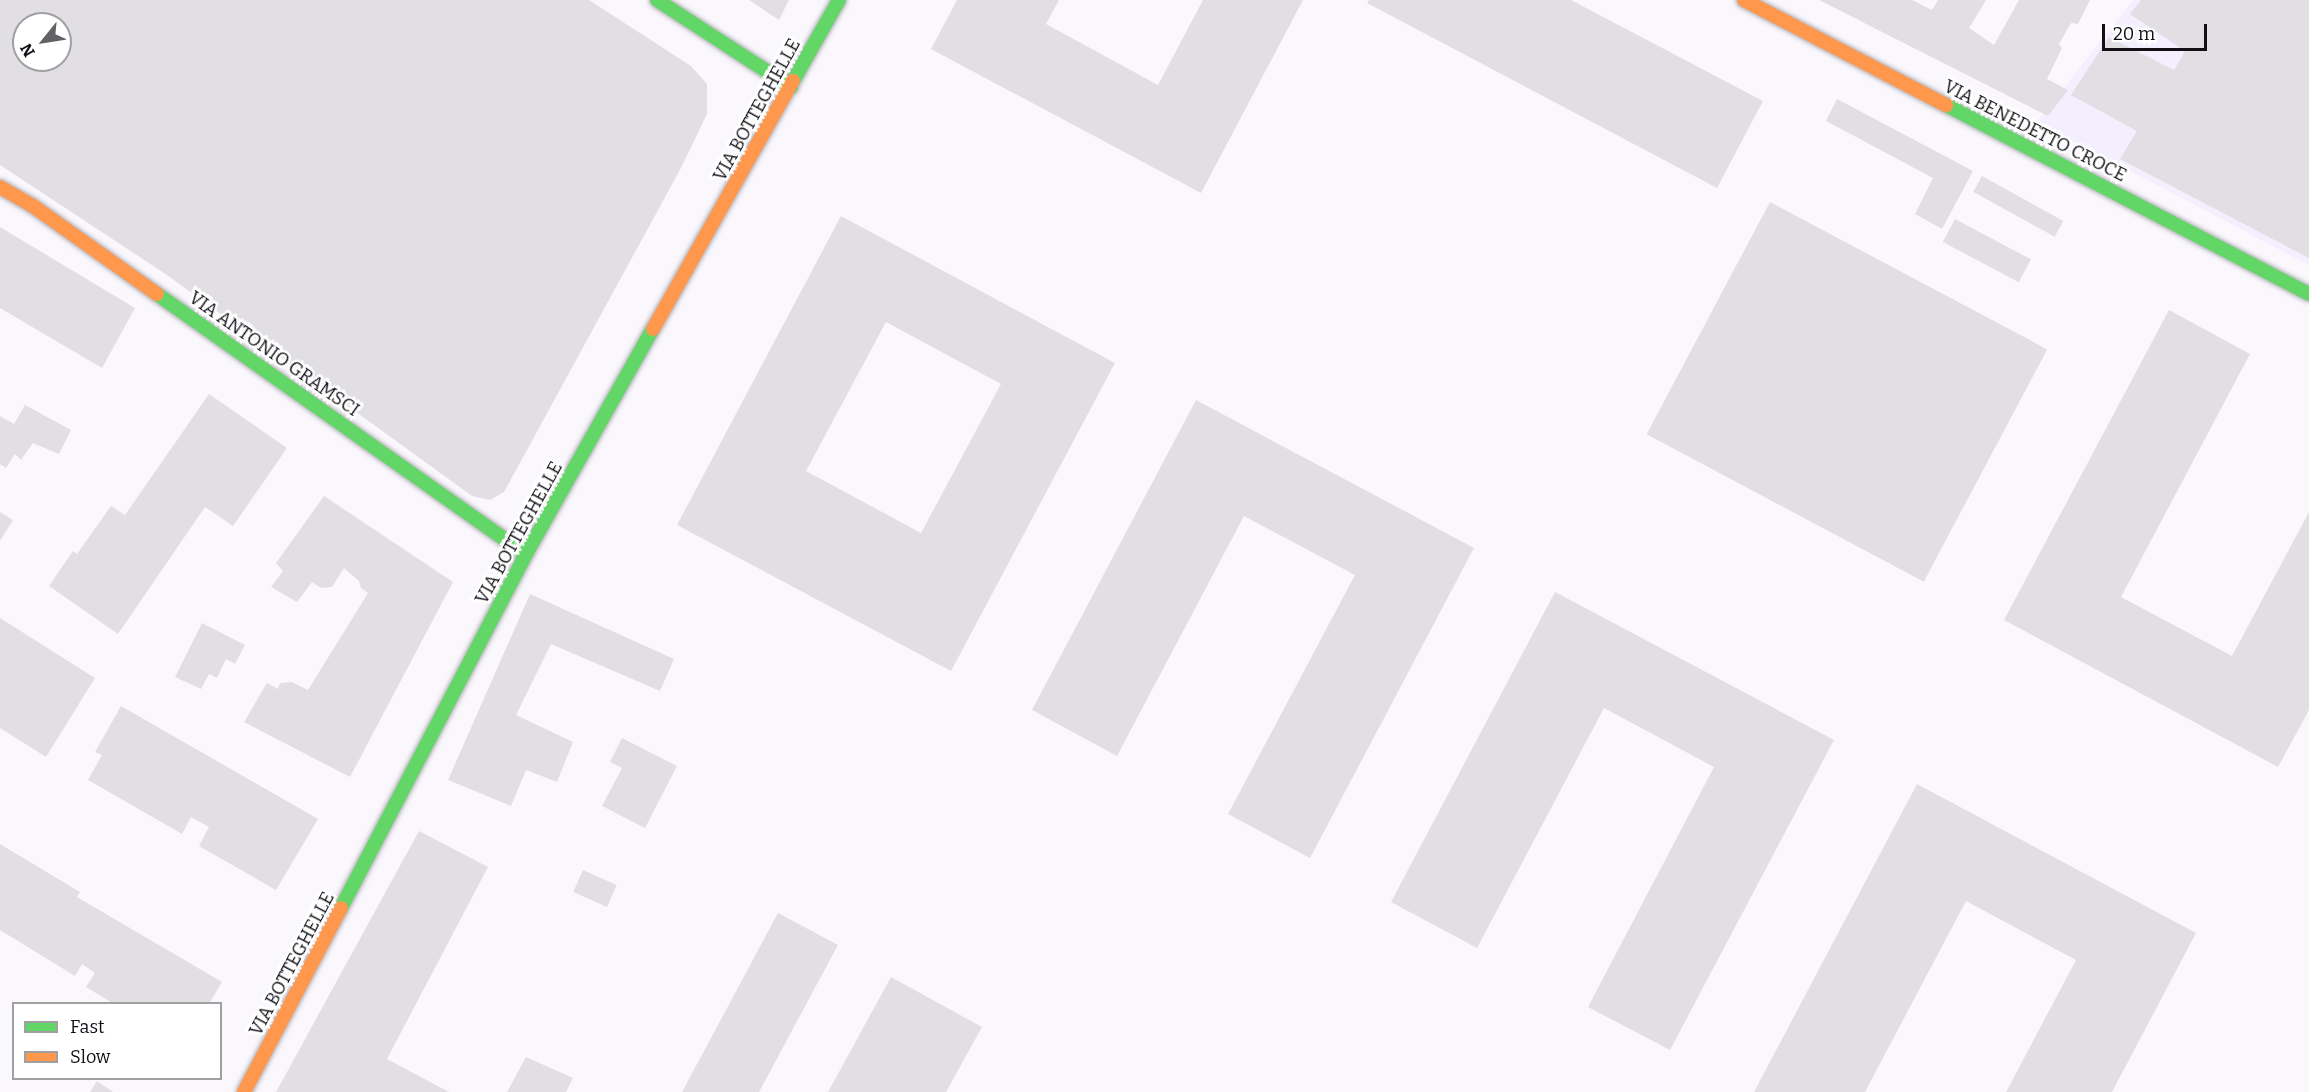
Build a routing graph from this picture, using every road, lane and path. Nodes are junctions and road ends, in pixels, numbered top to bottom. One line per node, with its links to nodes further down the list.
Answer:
1 (657, 0): 4 (main road)
2 (839, 0): 4 (main road, VIA BOTTEGHELLE)
3 (1744, 0): 6 (main road, VIA BENEDETTO CROCE)
4 (791, 87): 7 (main road, VIA BOTTEGHELLE)
5 (0, 187): 7 (main road, VIA ANTONIO GRAMSCI)
6 (2309, 294)
7 (526, 554): 8 (main road, VIA BOTTEGHELLE)
8 (244, 1092)

